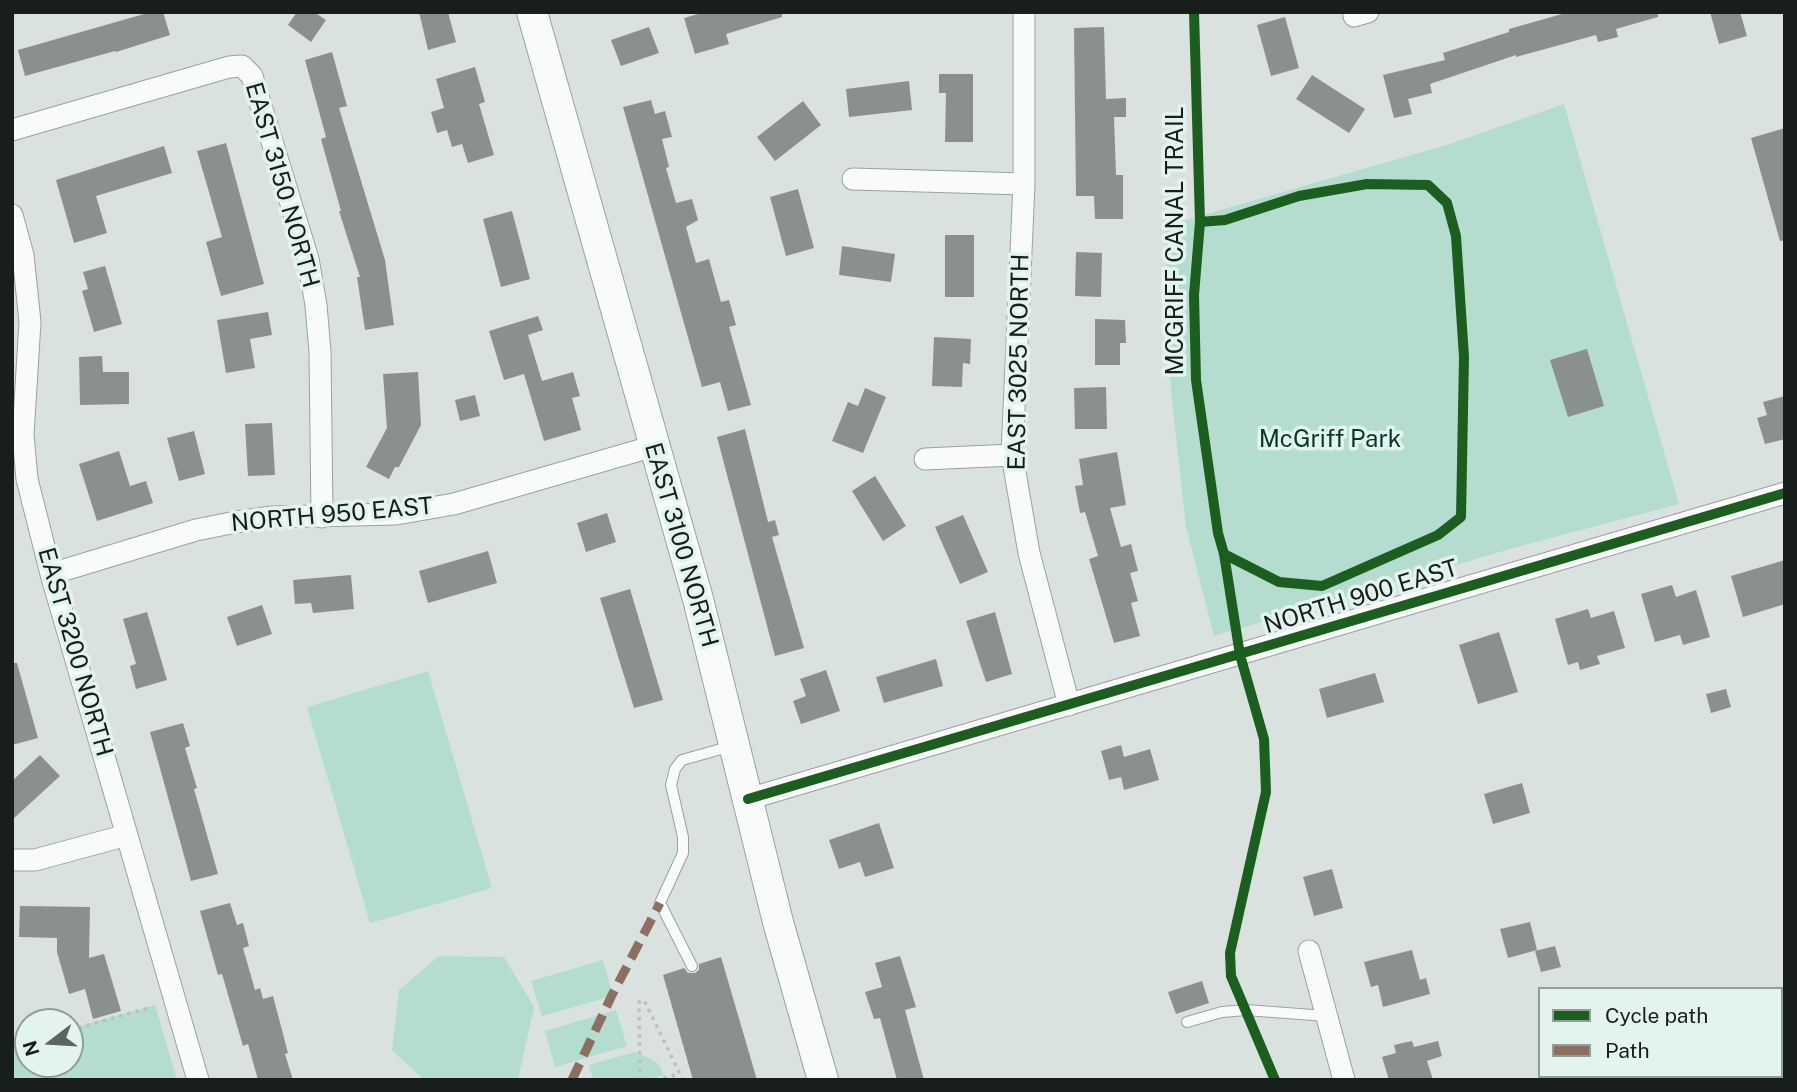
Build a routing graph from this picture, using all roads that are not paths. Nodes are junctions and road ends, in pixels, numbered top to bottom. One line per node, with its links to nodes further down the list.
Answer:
1 (532, 12): 7 (main road, EAST 3100 NORTH)
2 (1024, 12): 5 (street, EAST 3025 NORTH)
3 (12, 130): 11 (street, EAST 3150 NORTH)
4 (853, 179): 5 (street)
5 (1024, 184): 8 (street, EAST 3025 NORTH)
6 (12, 215): 12 (street, EAST 3200 NORTH)
7 (654, 446): 11 (street, NORTH 950 EAST); 14 (main road, EAST 3100 NORTH)
8 (1012, 455): 9 (street); 13 (street, EAST 3025 NORTH)
9 (925, 459)
10 (1785, 493): 13 (street, NORTH 900 EAST)
11 (322, 517): 12 (street, NORTH 950 EAST)
12 (51, 574): 16 (street, EAST 3200 NORTH)
13 (1069, 705): 15 (street, NORTH 900 EAST)
14 (735, 745): 15 (main road, EAST 3100 NORTH); 19 (lane)
15 (748, 799): 23 (main road, EAST 3100 NORTH)
16 (127, 835): 17 (street); 22 (street, EAST 3200 NORTH)
17 (12, 860)
18 (1309, 951): 20 (street)
19 (692, 966)
20 (1326, 1016): 21 (lane); 24 (street)
21 (1187, 1021)
22 (198, 1080)
23 (823, 1080)
24 (1344, 1080)

